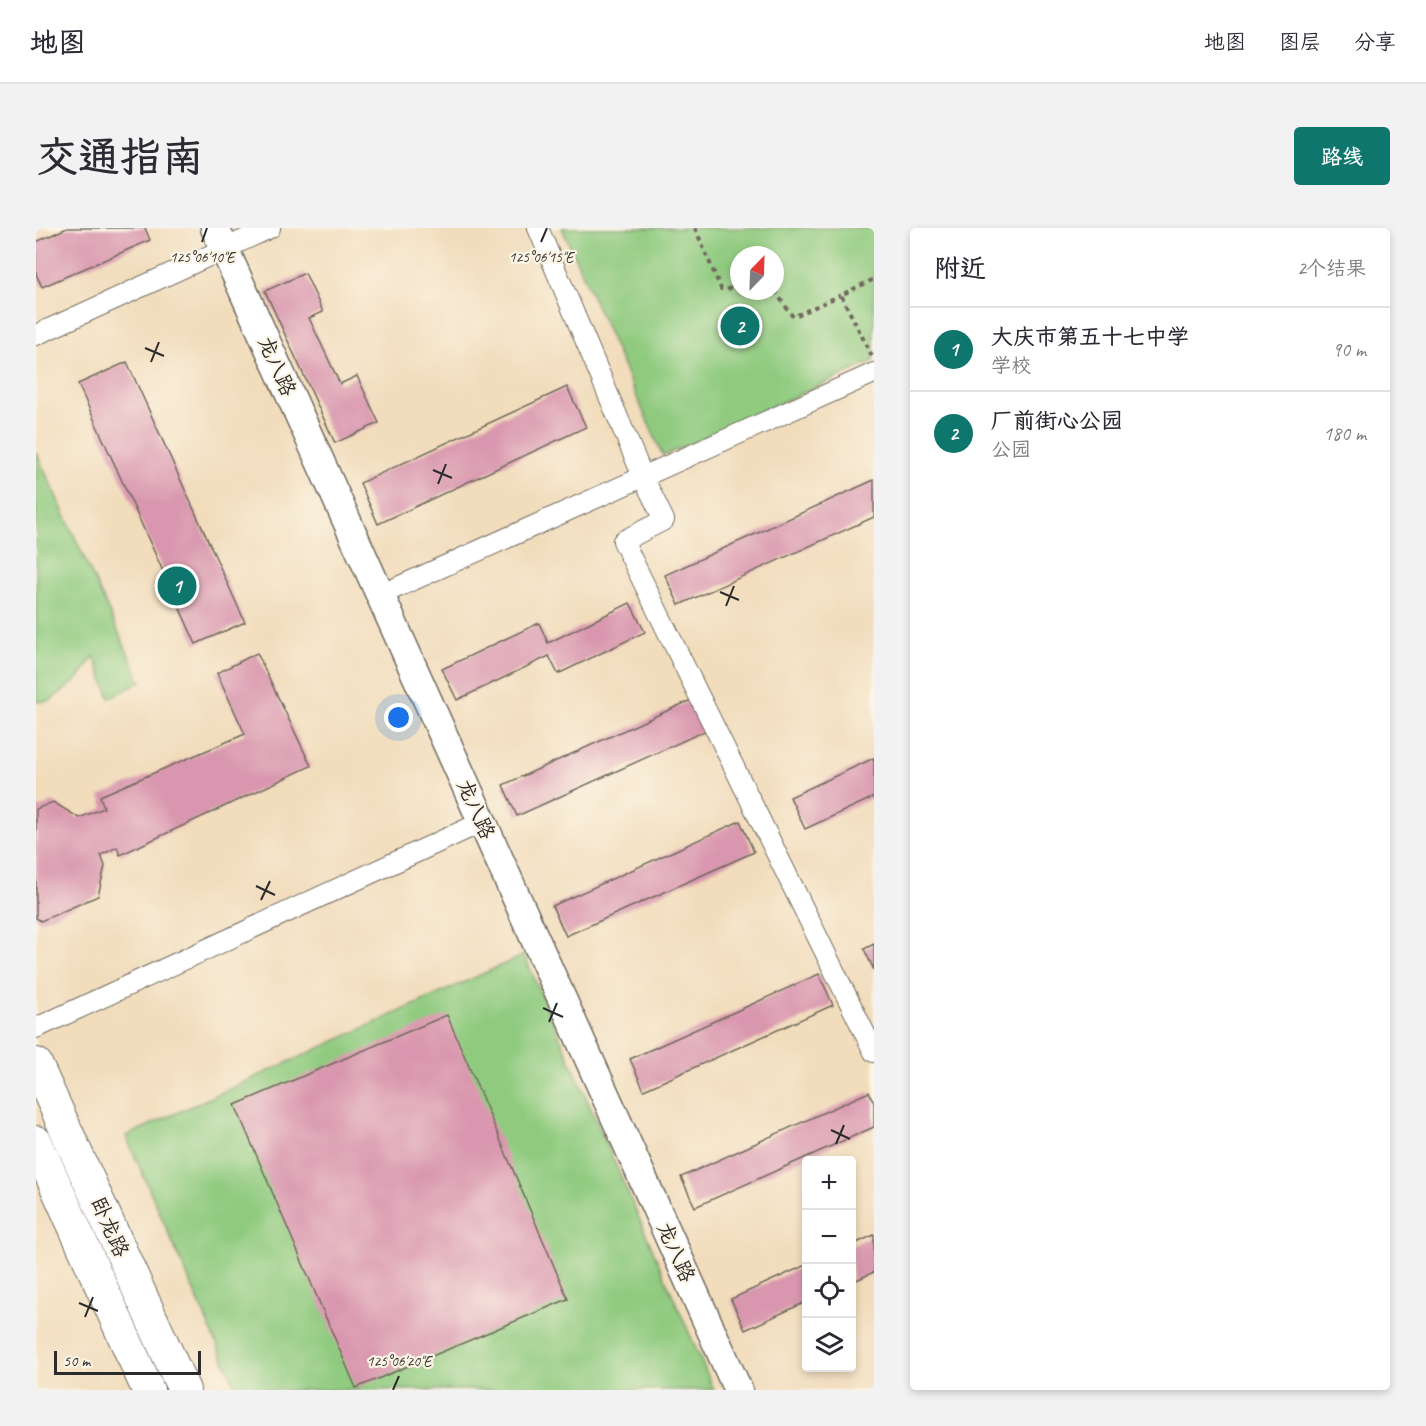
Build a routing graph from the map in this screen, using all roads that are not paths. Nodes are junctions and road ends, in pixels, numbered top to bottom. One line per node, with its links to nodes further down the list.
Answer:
1 (270, 228): 3 (street)
2 (538, 228): 6 (street)
3 (219, 238): 4 (street); 7 (street, 龙八路)
4 (36, 335)
5 (874, 373): 6 (street)
6 (643, 477): 7 (street); 10 (street)
7 (380, 595): 8 (street, 龙八路)
8 (482, 822): 9 (street); 15 (street, 龙八路)
9 (36, 1028)
10 (874, 1052)
11 (36, 1064): 14 (main road, 卧龙路)
12 (36, 1142): 13 (main road, 卧龙路)
13 (148, 1390)
14 (184, 1390)
15 (738, 1390)

